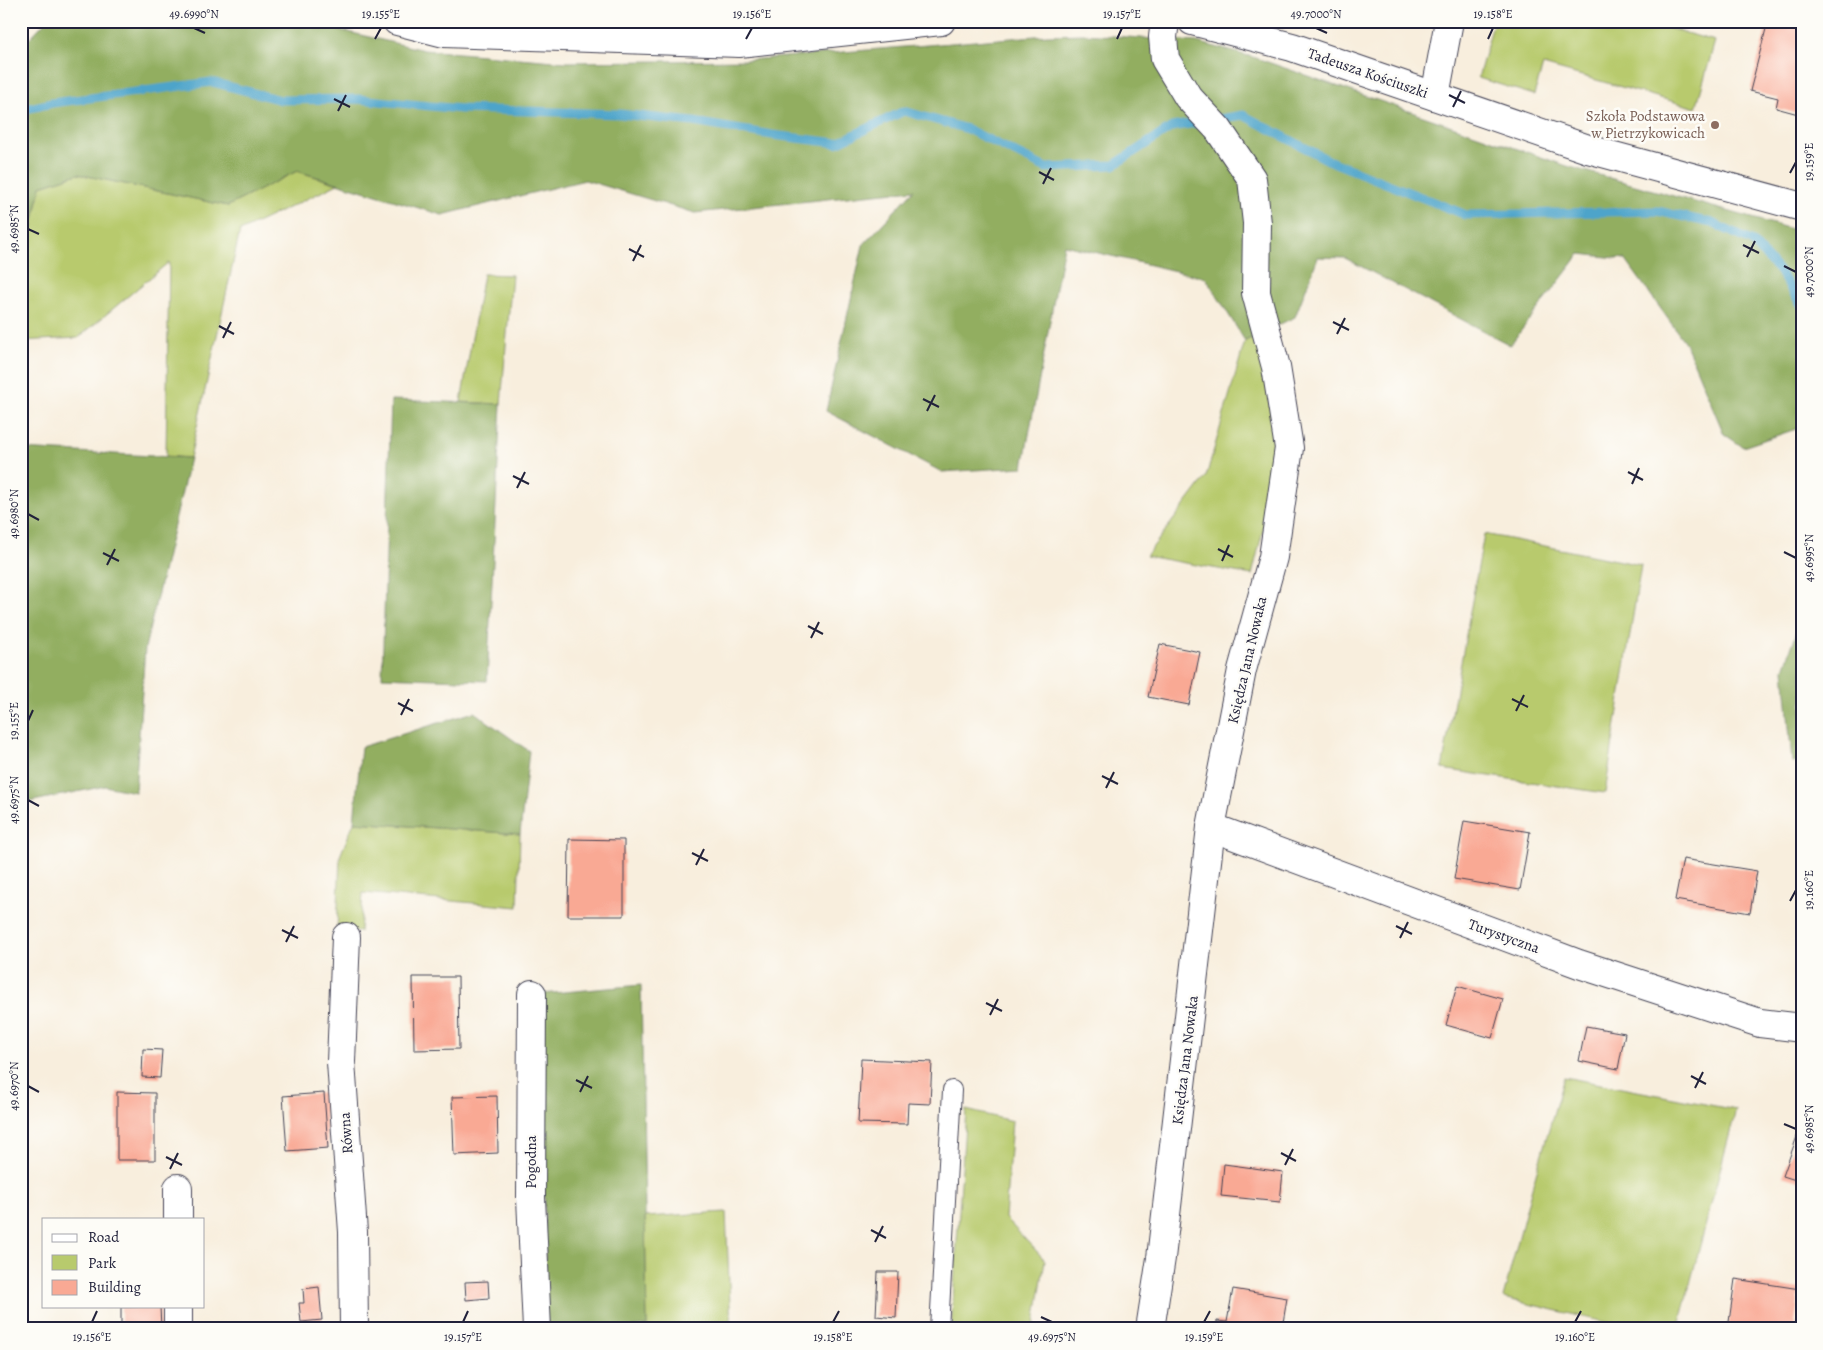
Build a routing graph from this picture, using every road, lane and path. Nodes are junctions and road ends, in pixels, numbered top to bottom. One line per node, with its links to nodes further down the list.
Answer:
1 (941, 21): 7 (street)
2 (1165, 21): 11 (street, Księdza Jana Nowaka)
3 (1192, 21): 8 (street, Tadeusza Kościuszki)
4 (1449, 21): 9 (street)
5 (403, 22): 6 (street)
6 (516, 28): 7 (street)
7 (795, 29)
8 (1254, 29): 9 (street, Tadeusza Kościuszki)
9 (1435, 96): 10 (street, Tadeusza Kościuszki)
10 (1802, 207)
11 (1212, 827): 14 (street, Turystyczna); 23 (street, Księdza Jana Nowaka)
12 (346, 937): 20 (street, Równa)
13 (532, 994): 21 (street, Pogodna)
14 (1802, 1028)
15 (952, 1090): 22 (lane)
16 (178, 1188): 17 (street)
17 (178, 1218)
18 (178, 1308): 19 (street)
19 (178, 1329)
20 (354, 1329)
21 (537, 1329)
22 (939, 1329)
23 (1150, 1329)

